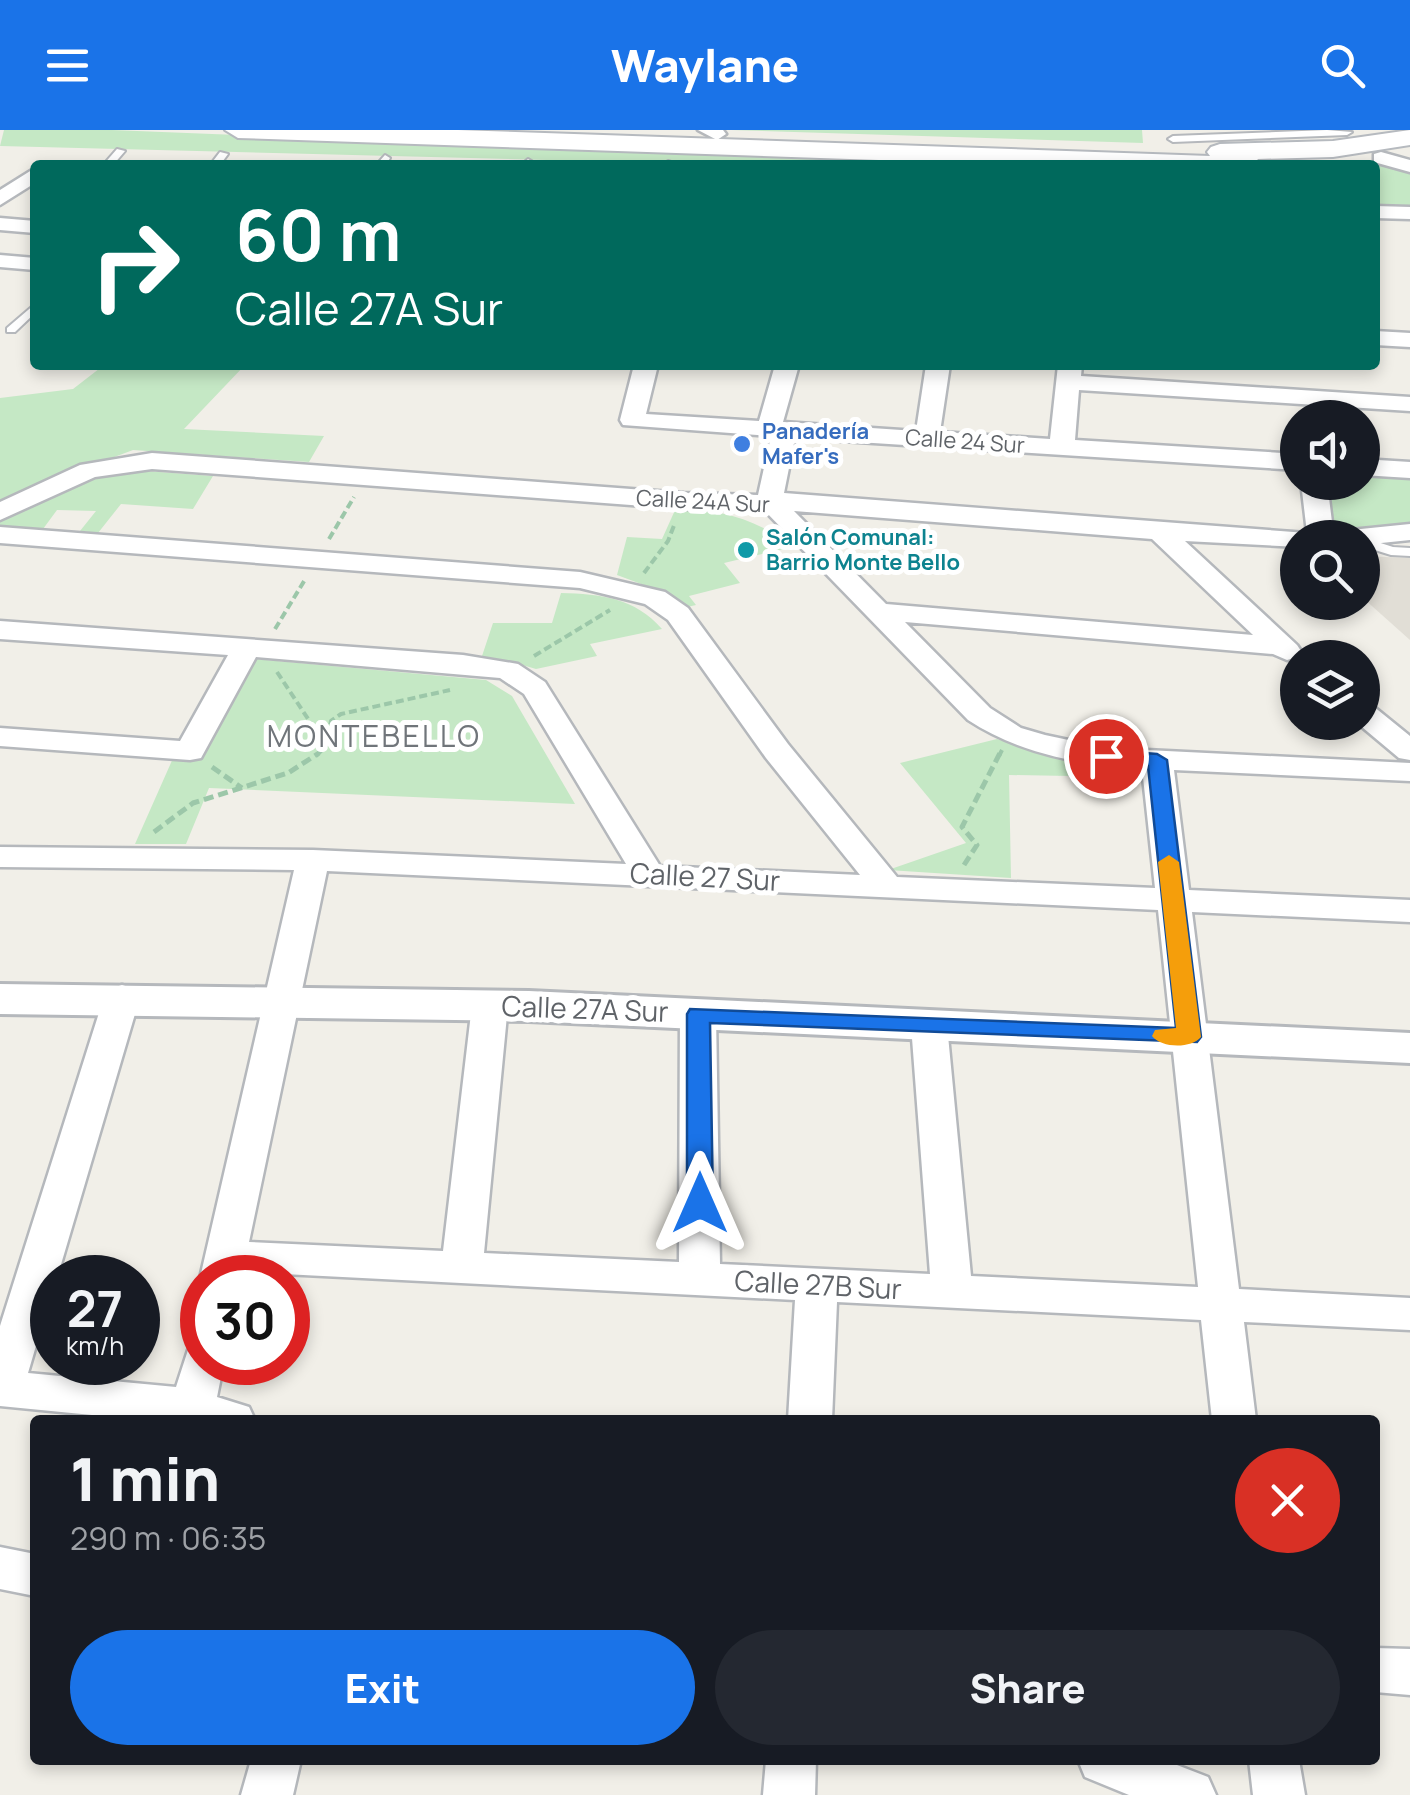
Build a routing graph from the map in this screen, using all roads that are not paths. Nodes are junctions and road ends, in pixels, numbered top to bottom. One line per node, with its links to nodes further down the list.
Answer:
1 (238, 130): 14 (main road)
2 (604, 130): 3 (main road)
3 (712, 132): 7 (main road)
4 (1346, 132): 7 (lane)
5 (1410, 138): 7 (main road)
6 (1173, 139): 7 (lane)
7 (1281, 143)
8 (120, 151): 12 (lane)
9 (224, 154): 13 (lane)
10 (1410, 154): 11 (main road)
11 (1381, 158): 15 (main road); 16 (street)
12 (112, 160)
13 (219, 160)
14 (1030, 160)
15 (1347, 160)
16 (1410, 166)
17 (29, 169): 18 (street)
18 (3, 197): 19 (street)
19 (30, 197)
20 (1380, 212): 21 (street)
21 (1410, 214)
22 (0, 224): 23 (street)
23 (30, 227)
24 (1, 262): 25 (street)
25 (30, 264)
26 (30, 312): 27 (lane)
27 (12, 330)
28 (1380, 338): 29 (street)
29 (1410, 340)
30 (645, 370): 35 (street, Calle 24 Sur)
31 (786, 370): 35 (street)
32 (937, 370): 36 (street)
33 (1070, 373): 34 (street); 37 (street)
34 (1410, 404)
35 (777, 429): 36 (street, Calle 24 Sur); 41 (street)
36 (927, 439): 37 (street, Calle 24 Sur)
37 (1062, 447): 38 (street, Calle 24 Sur)
38 (1280, 461)
39 (1380, 468): 40 (street)
40 (1410, 470)
41 (773, 504): 42 (street, Calle 24A Sur); 43 (street, Calle 24A Sur); 50 (street)
42 (0, 512)
43 (1160, 532): 47 (street, Calle 24A Sur); 52 (street)
44 (1410, 532): 46 (street)
45 (0, 535): 63 (street)
46 (1380, 535)
47 (1280, 538)
48 (1380, 547): 49 (lane)
49 (1410, 552)
50 (882, 612): 54 (street); 58 (street)
51 (0, 630): 53 (street)
52 (1280, 644)
53 (255, 650): 56 (street); 62 (street)
54 (1280, 651)
55 (1380, 727): 57 (street)
56 (0, 737)
57 (1410, 751)
58 (1157, 760): 59 (street); 64 (street)
59 (1410, 772)
60 (0, 857): 61 (street, Calle 27 Sur)
61 (313, 860): 62 (street, Calle 27 Sur); 68 (street)
62 (649, 874): 63 (street, Calle 27 Sur)
63 (887, 886): 64 (street, Calle 27 Sur)
64 (1173, 900): 65 (street, Calle 27 Sur); 72 (street)
65 (1410, 911)
66 (122, 997): 67 (street, Calle 27A Sur); 68 (street, Calle 27A Sur); 83 (street)
67 (0, 998)
68 (280, 999): 69 (street, Calle 27A Sur); 74 (street)
69 (490, 1006): 70 (street, Calle 27A Sur); 76 (street)
70 (698, 1014): 71 (street, Calle 27A Sur); 77 (street)
71 (929, 1025): 72 (street, Calle 27A Sur); 79 (street)
72 (1189, 1037): 73 (street, Calle 27A Sur); 80 (street)
73 (1410, 1048)
74 (226, 1255)
75 (310, 1267): 76 (street, Calle 27B Sur)
76 (462, 1267): 77 (street, Calle 27B Sur)
77 (700, 1279): 78 (street, Calle 27B Sur)
78 (817, 1285): 79 (street, Calle 27B Sur); 85 (street)
79 (952, 1291): 80 (street, Calle 27B Sur)
80 (1220, 1304): 81 (street, Calle 27B Sur); 86 (street)
81 (1410, 1314)
82 (207, 1385): 84 (street)
83 (1, 1388): 84 (street)
84 (213, 1414)
85 (810, 1415)
86 (1233, 1415)
87 (0, 1568): 88 (street)
88 (30, 1573)
89 (1380, 1670): 90 (street)
90 (1410, 1672)
91 (275, 1765): 95 (street)
92 (791, 1765): 96 (street)
93 (1115, 1765): 97 (street)
94 (1275, 1765): 98 (street)
95 (267, 1795)
96 (789, 1795)
97 (1190, 1795)
98 (1279, 1795)

